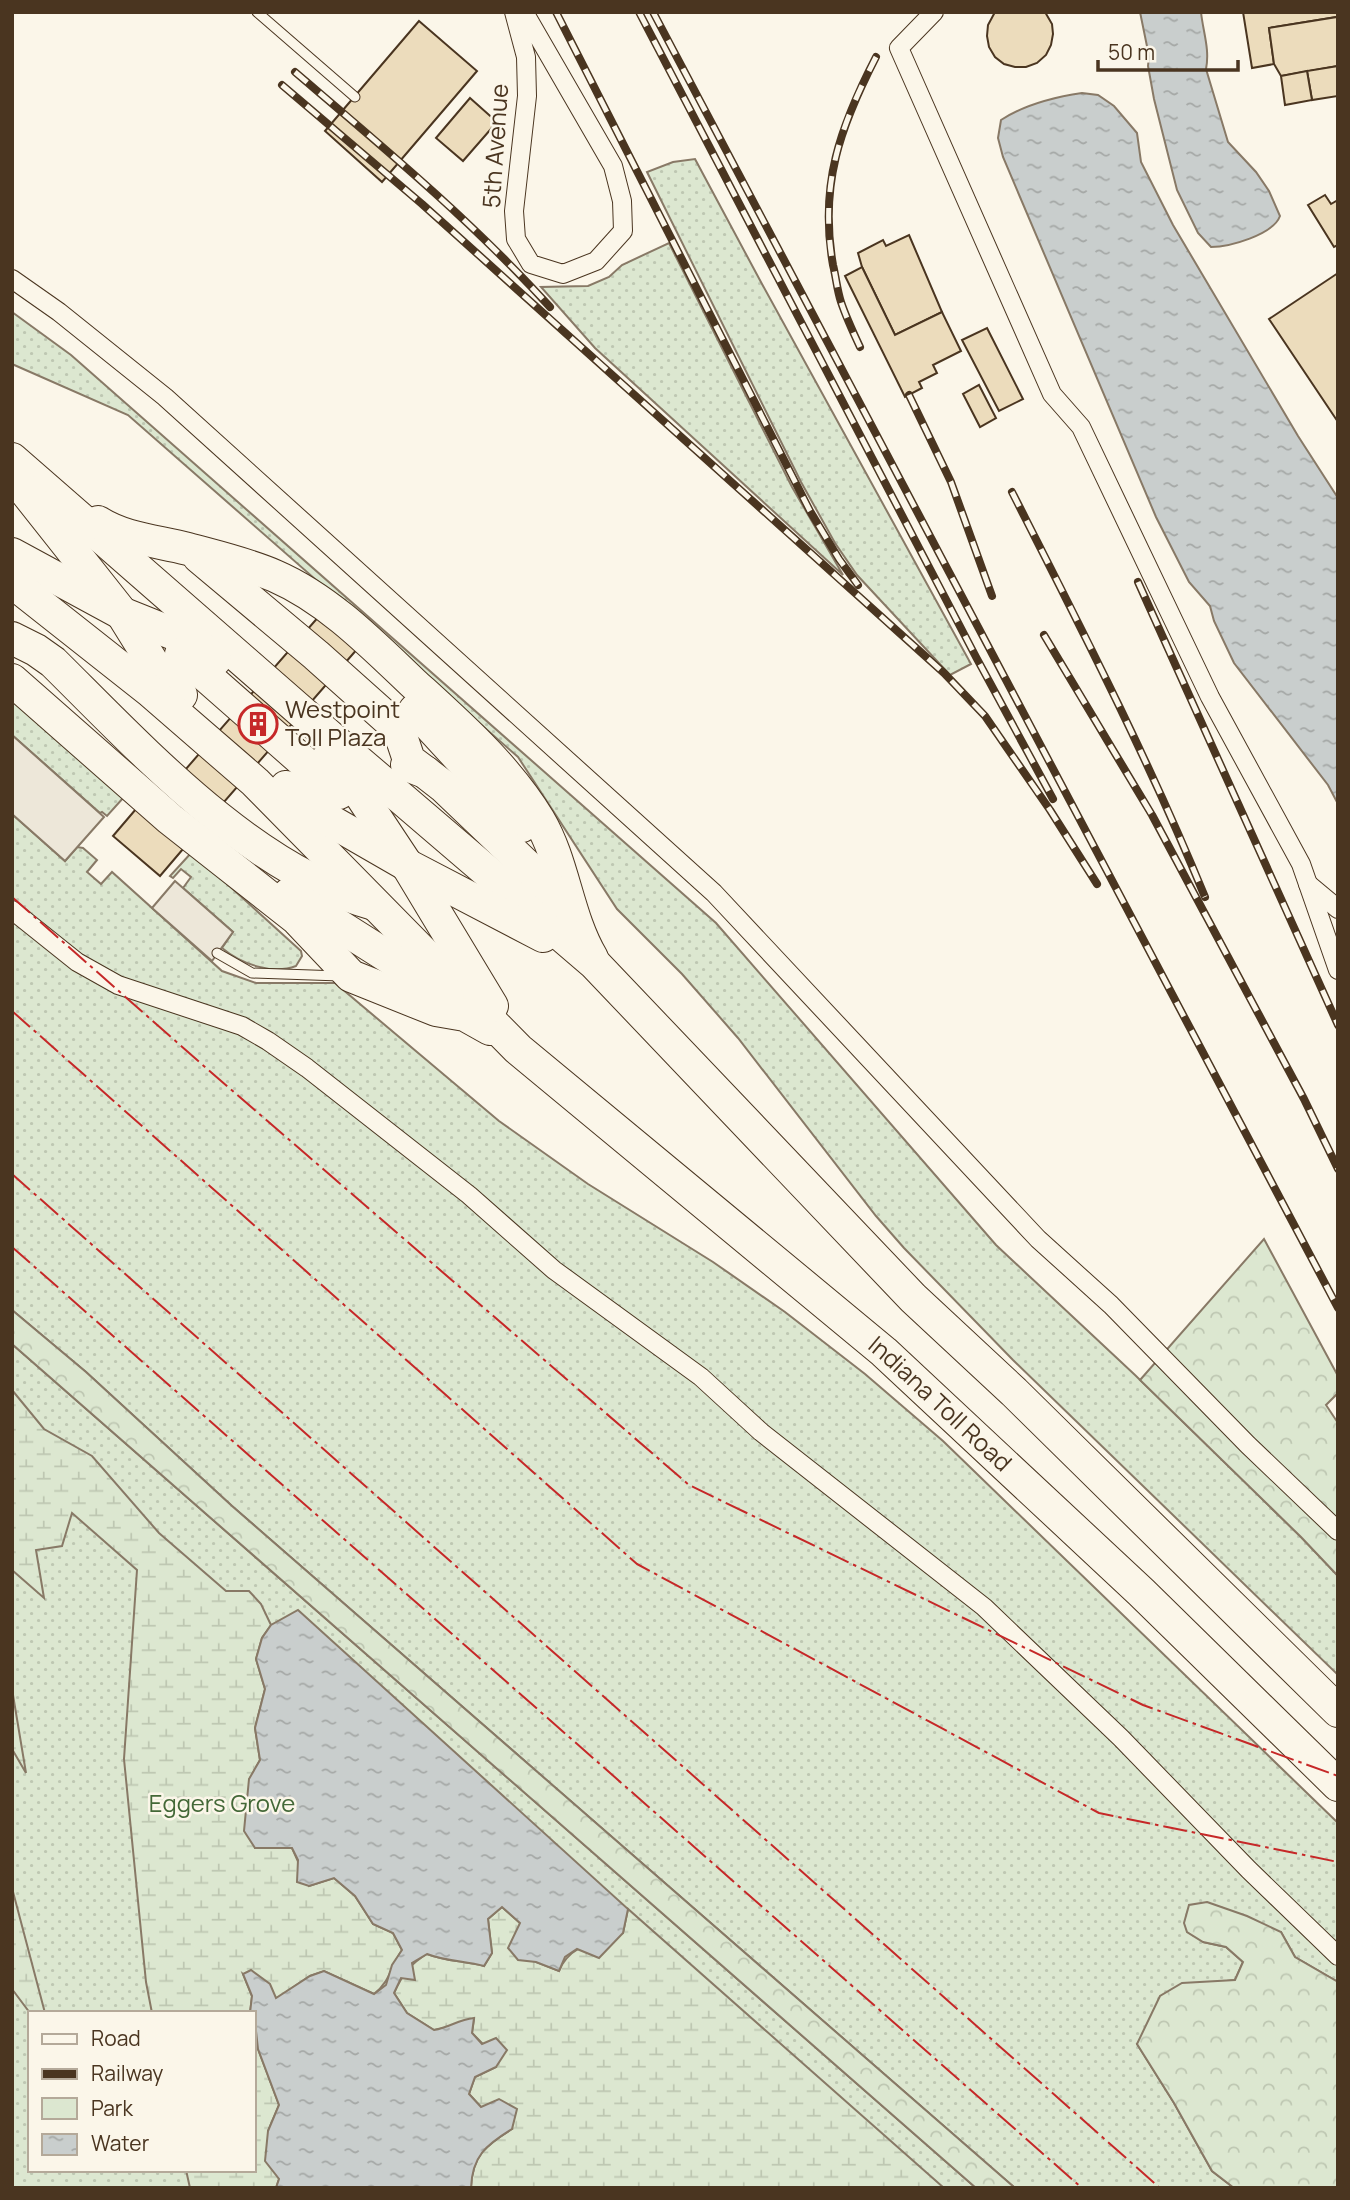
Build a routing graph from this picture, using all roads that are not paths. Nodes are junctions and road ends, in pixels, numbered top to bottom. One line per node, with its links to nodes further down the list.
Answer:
1 (257, 12): 5 (lane)
2 (514, 12): 3 (street, 5th Avenue)
3 (524, 12)
4 (934, 12): 26 (street)
5 (355, 97)
6 (12, 279): 38 (street)
7 (12, 457): 9 (highway); 10 (highway)
8 (12, 474): 9 (highway); 16 (highway)
9 (50, 493): 10 (highway); 33 (highway)
10 (79, 509): 11 (highway); 12 (highway)
11 (144, 540): 12 (highway); 21 (highway)
12 (185, 549): 21 (highway); 30 (highway)
13 (12, 554): 16 (highway)
14 (12, 582): 15 (highway)
15 (44, 607): 18 (highway); 27 (highway)
16 (120, 612): 24 (highway); 24 (highway)
17 (15, 632): 18 (highway); 22 (highway)
18 (78, 648): 23 (highway)
19 (12, 662): 25 (highway)
20 (12, 680): 31 (highway)
21 (417, 769): 30 (highway)
22 (247, 830): 23 (highway); 25 (highway); 27 (highway)
23 (315, 862): 27 (highway)
24 (407, 865): 33 (highway); 37 (highway)
25 (267, 879): 31 (highway); 36 (highway)
26 (1307, 884): 28 (street); 34 (street)
27 (372, 900): 36 (highway)
28 (1338, 909)
29 (12, 910): 41 (street)
30 (574, 911): 33 (highway)
31 (297, 919): 35 (highway)
32 (218, 953): 35 (lane)
33 (594, 963): 39 (highway)
34 (1338, 970)
35 (351, 976): 36 (lane); 37 (highway)
36 (455, 997): 37 (highway)
37 (510, 1042): 40 (highway, Indiana Toll Road)
38 (1338, 1531)
39 (1338, 1711)
40 (1338, 1785)
41 (1338, 1956)

